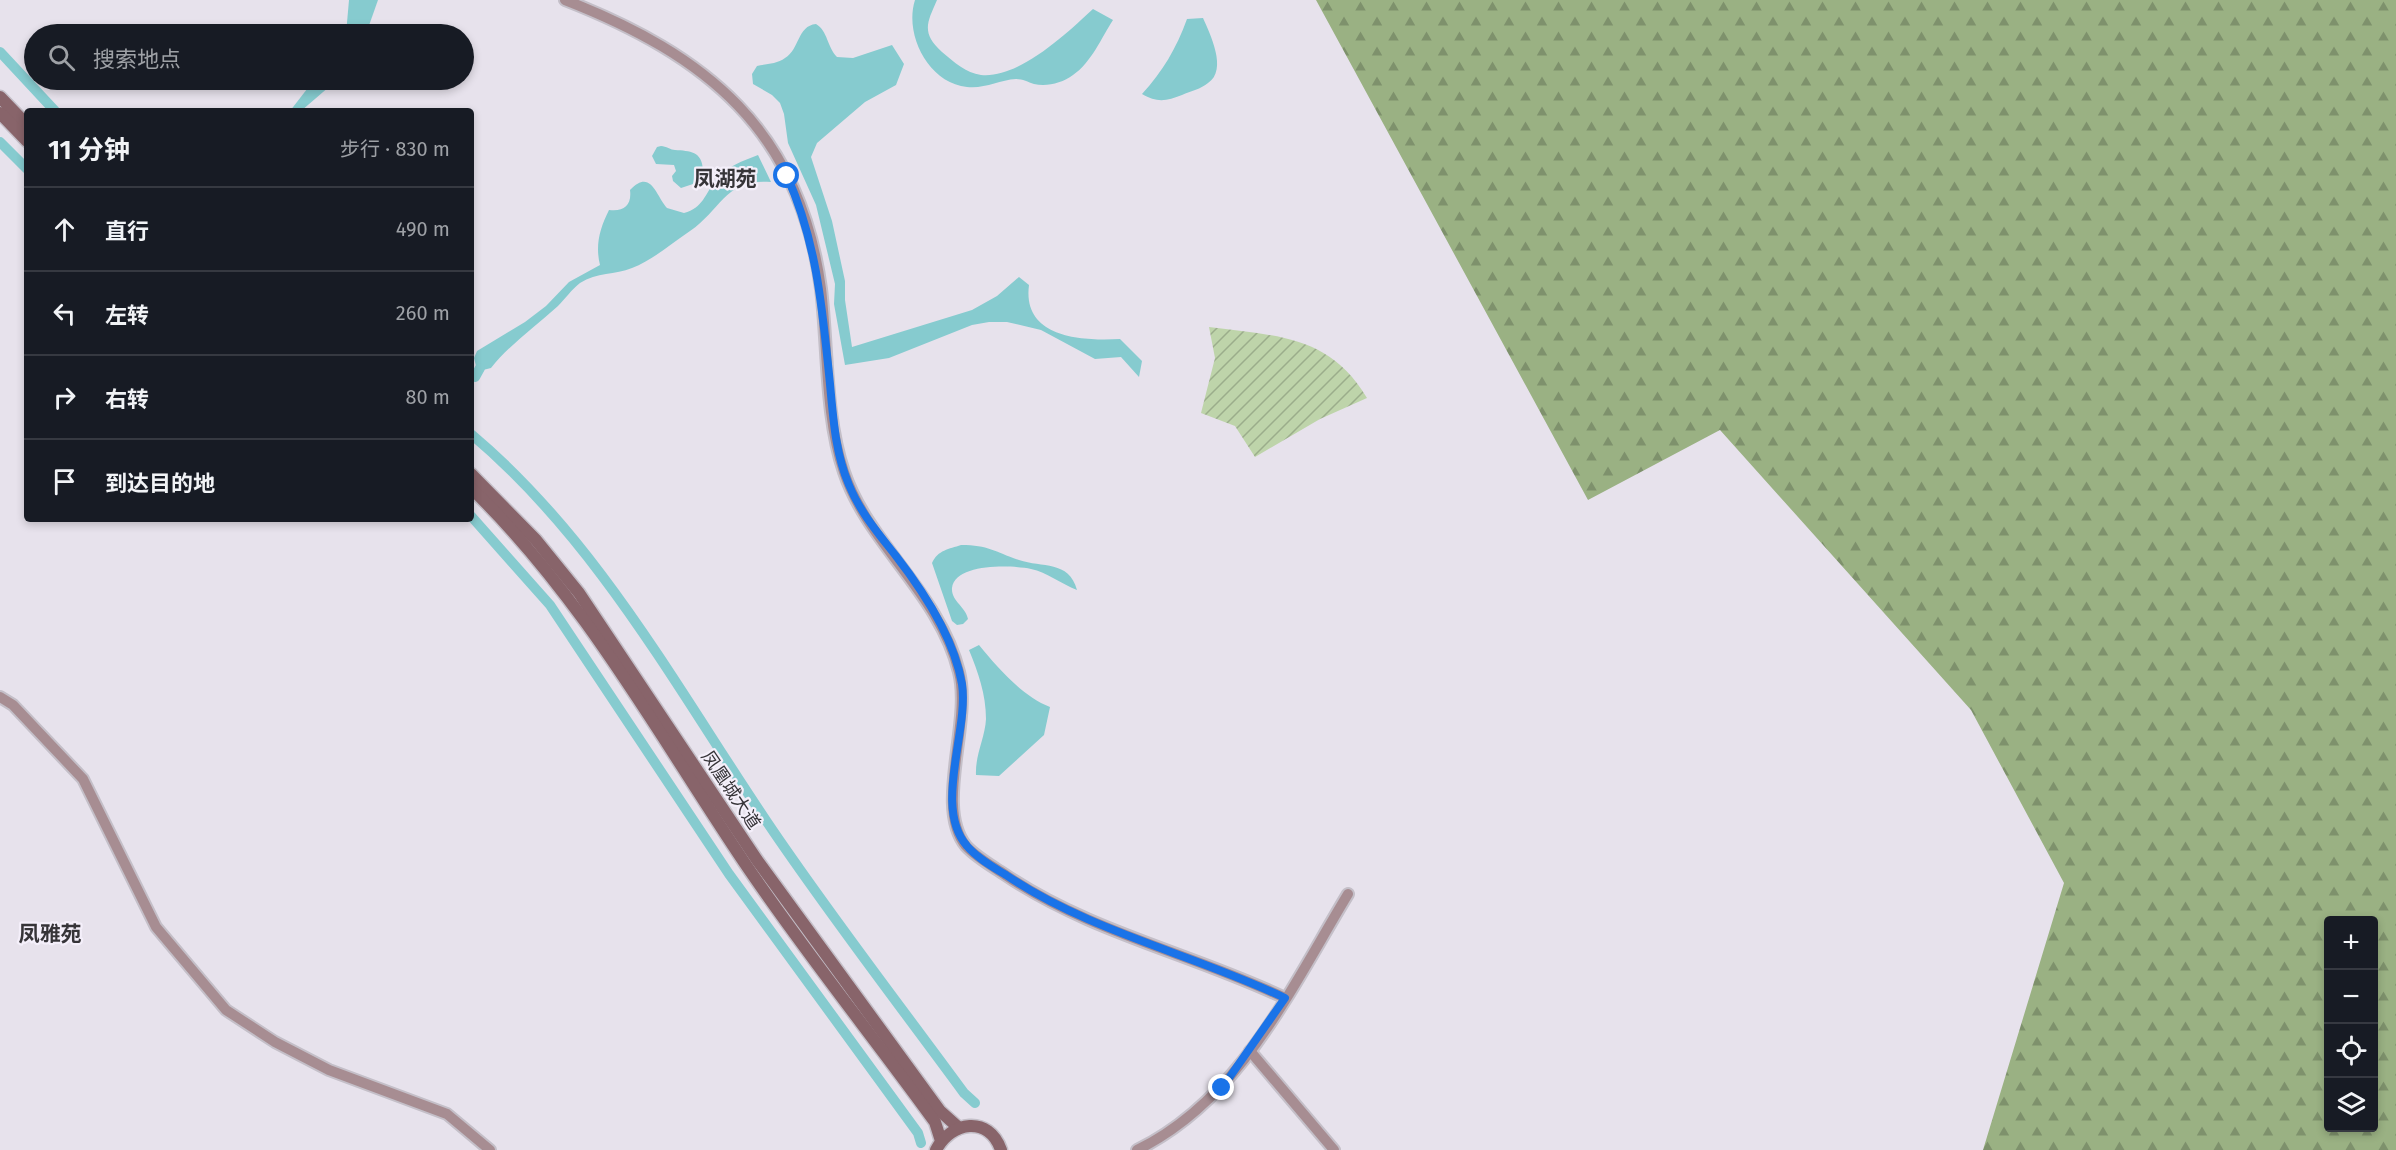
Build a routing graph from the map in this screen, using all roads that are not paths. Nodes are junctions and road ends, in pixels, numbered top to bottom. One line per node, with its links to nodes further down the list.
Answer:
1 (565, 0): 10 (street)
2 (0, 97): 4 (main road)
3 (0, 113): 5 (main road)
4 (24, 122)
5 (24, 138)
6 (474, 477): 12 (main road, 凤凰城大道)
7 (474, 492): 13 (main road, 凤凰城大道)
8 (0, 697): 14 (street)
9 (1348, 894): 10 (street)
10 (1285, 998): 11 (street)
11 (1250, 1051): 16 (street); 17 (street)
12 (959, 1128): 13 (main road); 15 (main road)
13 (939, 1145)
14 (490, 1150)
15 (1001, 1150)
16 (1137, 1150)
17 (1334, 1150)

